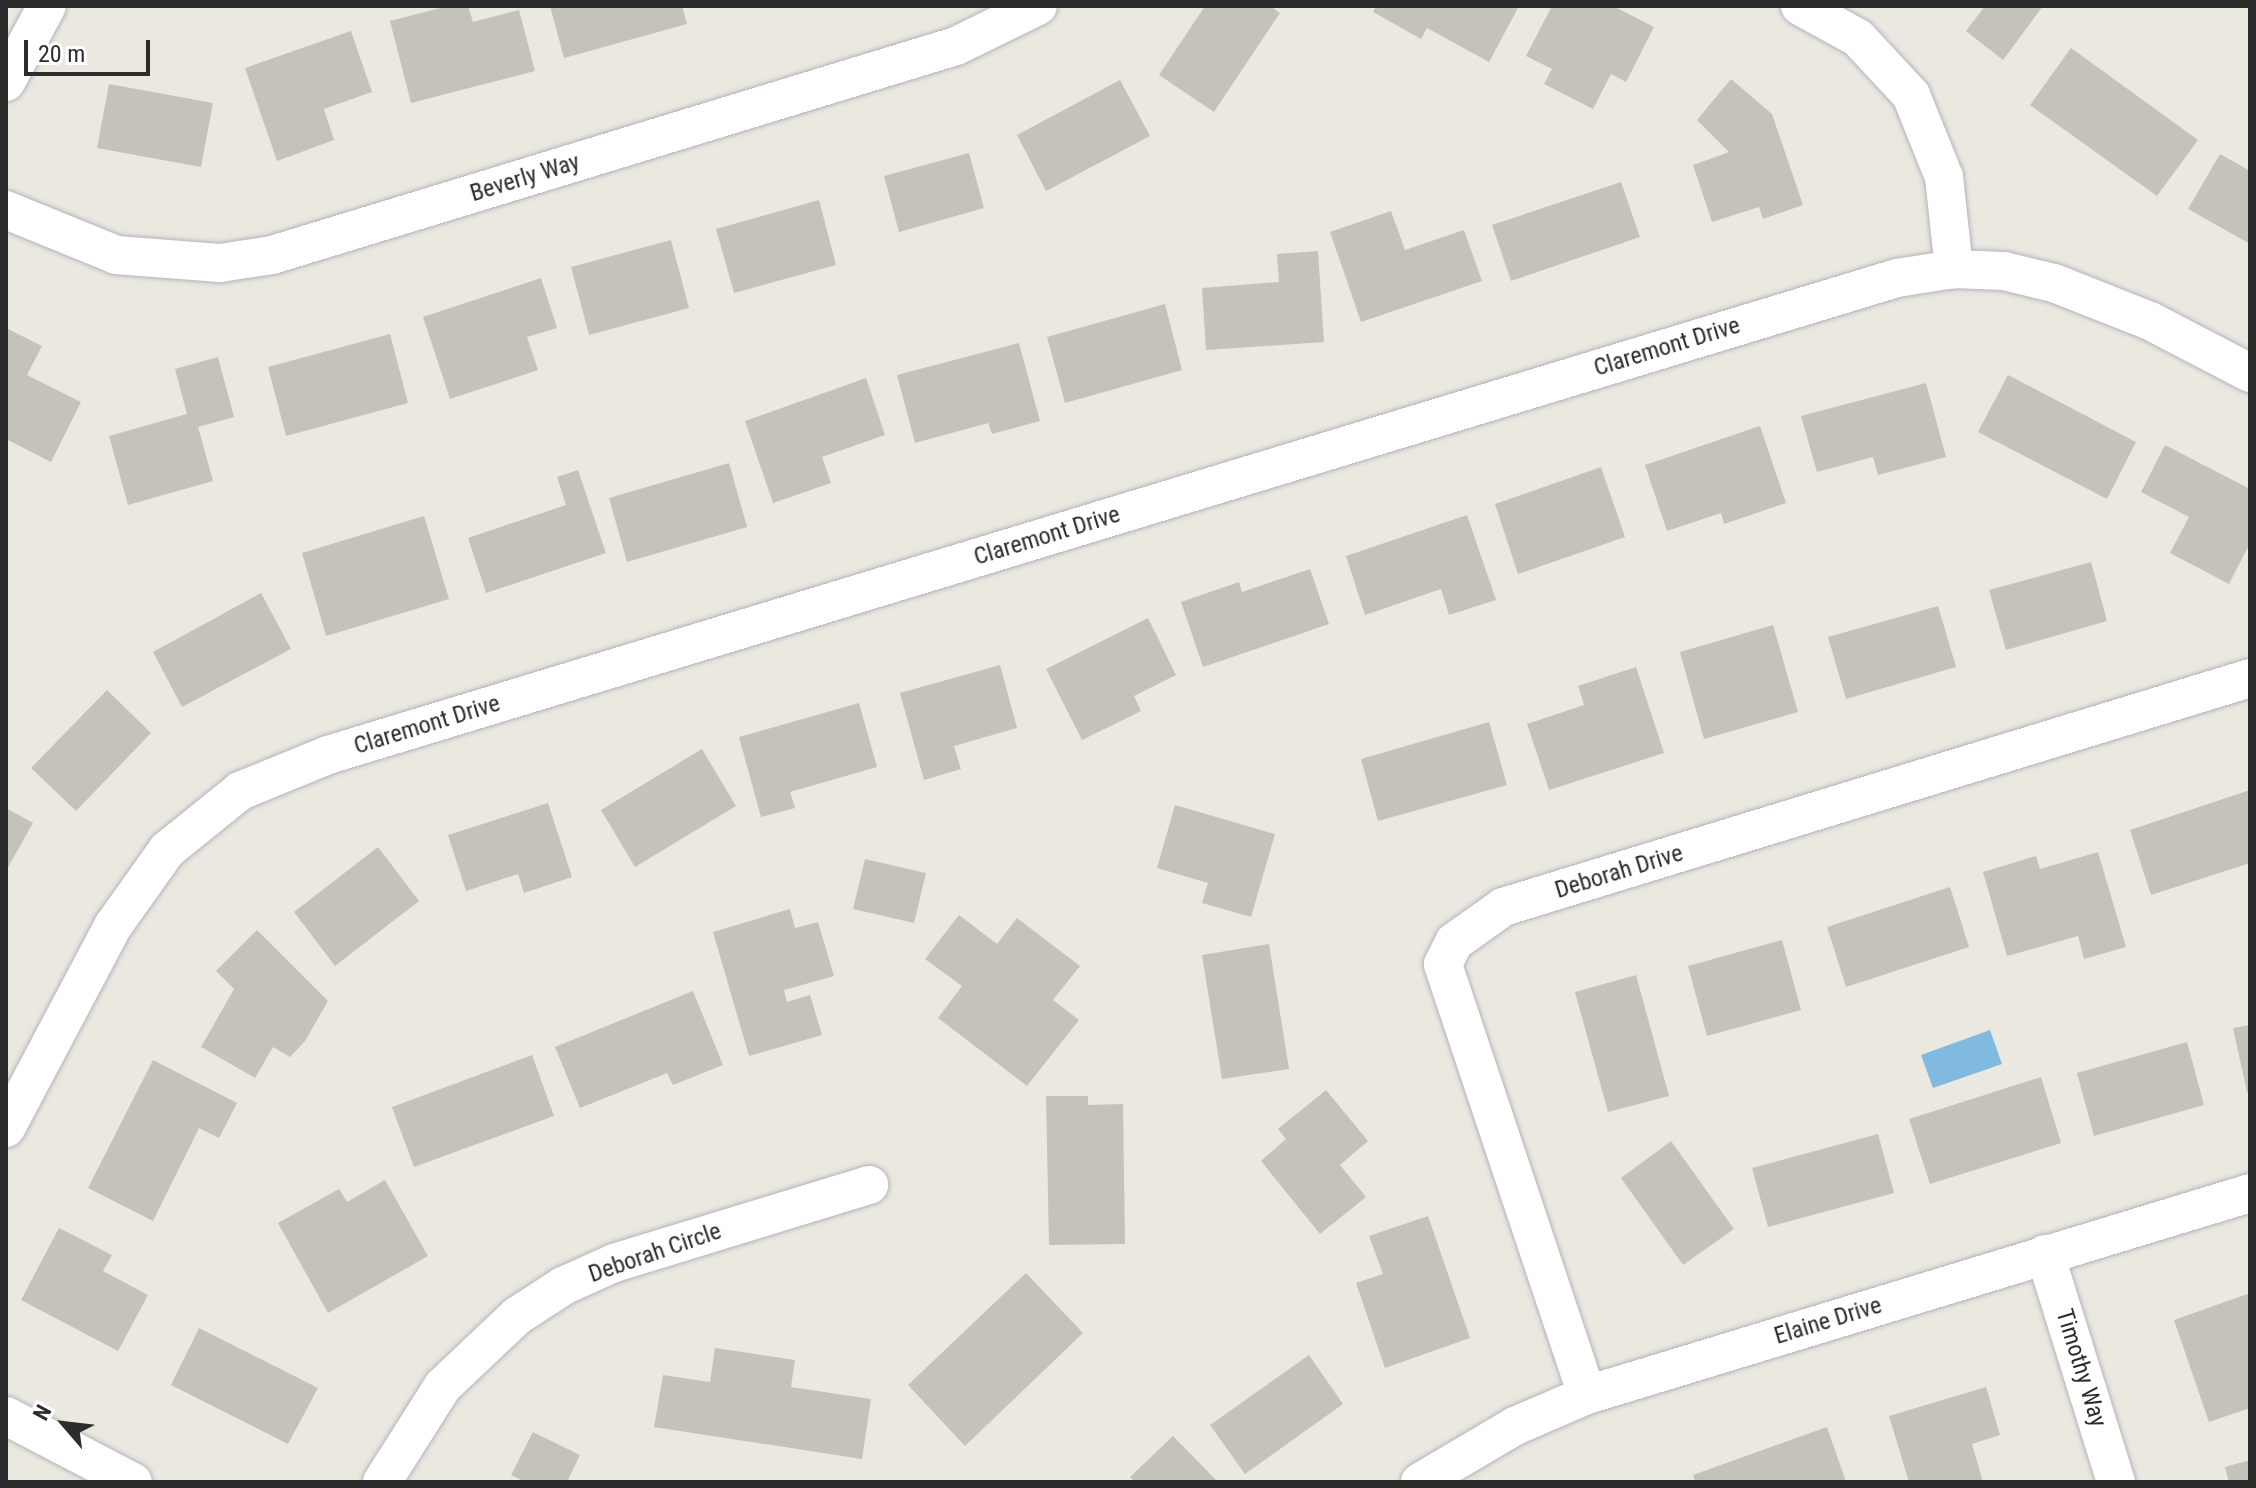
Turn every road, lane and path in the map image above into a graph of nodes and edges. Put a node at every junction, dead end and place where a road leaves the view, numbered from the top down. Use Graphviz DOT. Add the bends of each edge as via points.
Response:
graph roads {
  1 [pos="47,6"];
  2 [pos="1038,6"];
  3 [pos="1800,6"];
  4 [pos="6,82"];
  5 [pos="6,210"];
  6 [pos="1954,269"];
  7 [pos="2250,373"];
  8 [pos="2250,678"];
  9 [pos="6,1128"];
  10 [pos="869,1185"];
  11 [pos="2250,1193"];
  12 [pos="2045,1254"];
  13 [pos="1587,1395"];
  14 [pos="6,1416"];
  15 [pos="133,1482"];
  16 [pos="382,1482"];
  17 [pos="1420,1482"];
  18 [pos="2116,1482"];
  1 -- 4 [label="street"];
  2 -- 5 [label="street, Beverly Way" via="956,46 272,255 220,263 116,255"];
  3 -- 6 [label="street" via="1858,38 1911,95 1944,177"];
  6 -- 7 [label="street, Claremont Drive" via="2004,271 2103,300"];
  6 -- 9 [label="street, Claremont Drive" via="1844,293 283,771 201,818 138,885"];
  8 -- 13 [label="street, Deborah Drive" via="2188,702 1503,907 1454,942 1443,964"];
  10 -- 16 [label="street, Deborah Circle" via="614,1263 563,1286 517,1316 443,1386"];
  11 -- 12 [label="street, Elaine Drive"];
  12 -- 13 [label="street, Elaine Drive"];
  12 -- 18 [label="street, Timothy Way"];
  13 -- 17 [label="street, Elaine Drive" via="1515,1426"];
  14 -- 15 [label="street"];
}
